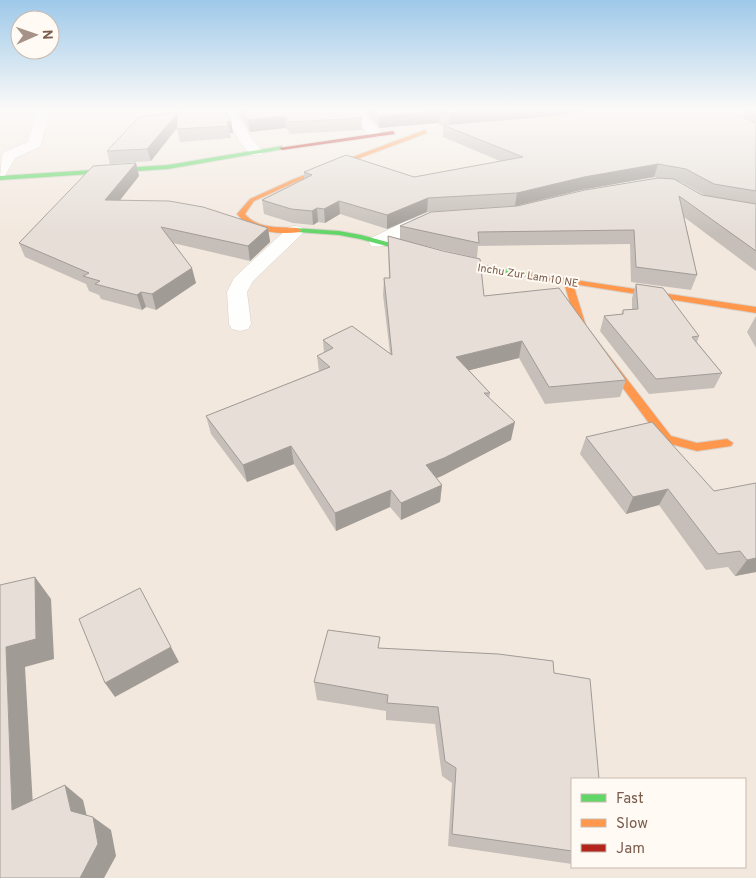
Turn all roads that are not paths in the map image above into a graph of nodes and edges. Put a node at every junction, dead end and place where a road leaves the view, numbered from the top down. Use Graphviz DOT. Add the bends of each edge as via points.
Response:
graph roads {
  1 [pos="18,151"];
  2 [pos="263,151"];
  3 [pos="376,151"];
  4 [pos="256,152"];
  5 [pos="0,173"];
  6 [pos="0,178"];
  7 [pos="453,217"];
  8 [pos="294,230"];
  9 [pos="378,242"];
  10 [pos="568,282"];
  11 [pos="756,310"];
  12 [pos="240,324"];
  13 [pos="727,443"];
  1 -- 5 [label="street" via="9,155"];
  2 -- 4 [label="street"];
  3 -- 8 [label="street, Inchu Zur Lam 10 NE" via="252,200 241,214 254,225"];
  4 -- 6 [label="street" via="168,167"];
  7 -- 9 [label="street" via="428,219"];
  8 -- 9 [label="street, Inchu Zur Lam 10 NE" via="339,233"];
  8 -- 12 [label="street" via="244,278 237,292"];
  9 -- 10 [label="street, Inchu Zur Lam 10 NE" via="458,263"];
  10 -- 11 [label="street, Inchu Zur Lam 10 NE"];
  10 -- 13 [label="street" via="582,326 667,439 697,447"];
}
